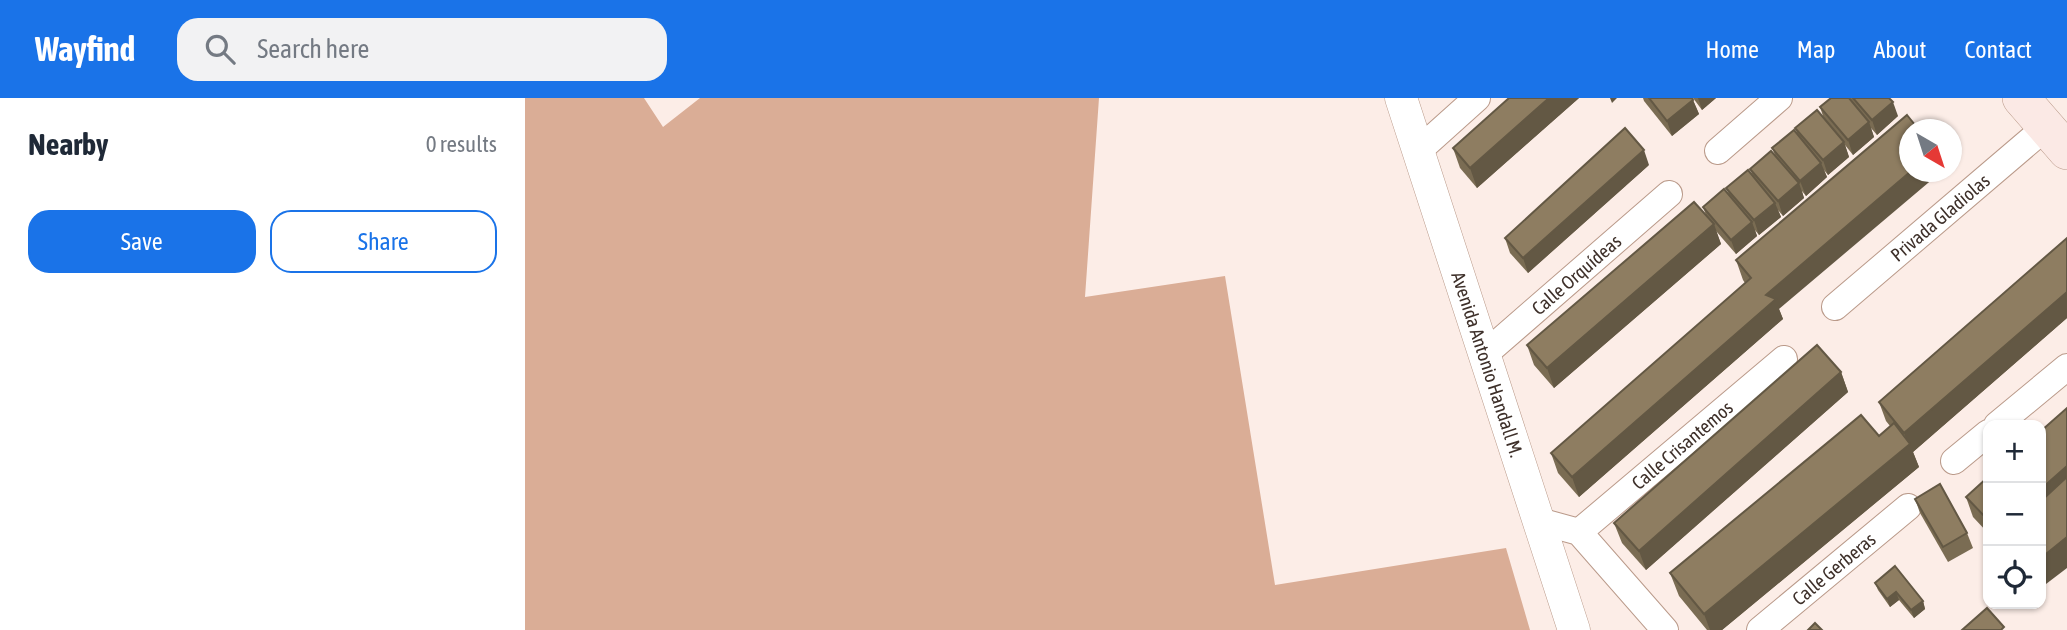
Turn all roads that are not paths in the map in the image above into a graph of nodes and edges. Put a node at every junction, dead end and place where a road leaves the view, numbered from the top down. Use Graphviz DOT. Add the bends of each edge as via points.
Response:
graph roads {
  1 [pos="1401,98"];
  2 [pos="1477,98"];
  3 [pos="1779,98"];
  4 [pos="2021,98"];
  5 [pos="2056,139"];
  6 [pos="1418,151"];
  7 [pos="1718,151"];
  8 [pos="1669,194"];
  9 [pos="1835,307"];
  10 [pos="1485,354"];
  11 [pos="1784,359"];
  12 [pos="2067,366"];
  13 [pos="2003,420"];
  14 [pos="1983,437"];
  15 [pos="1954,461"];
  16 [pos="1908,507"];
  17 [pos="1539,521"];
  18 [pos="1579,532"];
  19 [pos="1574,630"];
  20 [pos="1665,630"];
  21 [pos="1760,630"];
  1 -- 6 [label="street, Avenida Antonio Handall M."];
  2 -- 6 [label="street"];
  3 -- 7 [label="street"];
  4 -- 5 [label="main road"];
  5 -- 9 [label="street, Privada Gladiolas"];
  6 -- 10 [label="street, Avenida Antonio Handall M."];
  8 -- 10 [label="street, Calle Orquídeas"];
  10 -- 17 [label="street, Avenida Antonio Handall M."];
  11 -- 18 [label="street, Calle Crisantemos"];
  12 -- 13 [label="street"];
  14 -- 15 [label="street"];
  16 -- 21 [label="street, Calle Gerberas"];
  17 -- 18 [label="street"];
  17 -- 19 [label="street, Avenida Antonio Handall M."];
  18 -- 20 [label="street"];
}
